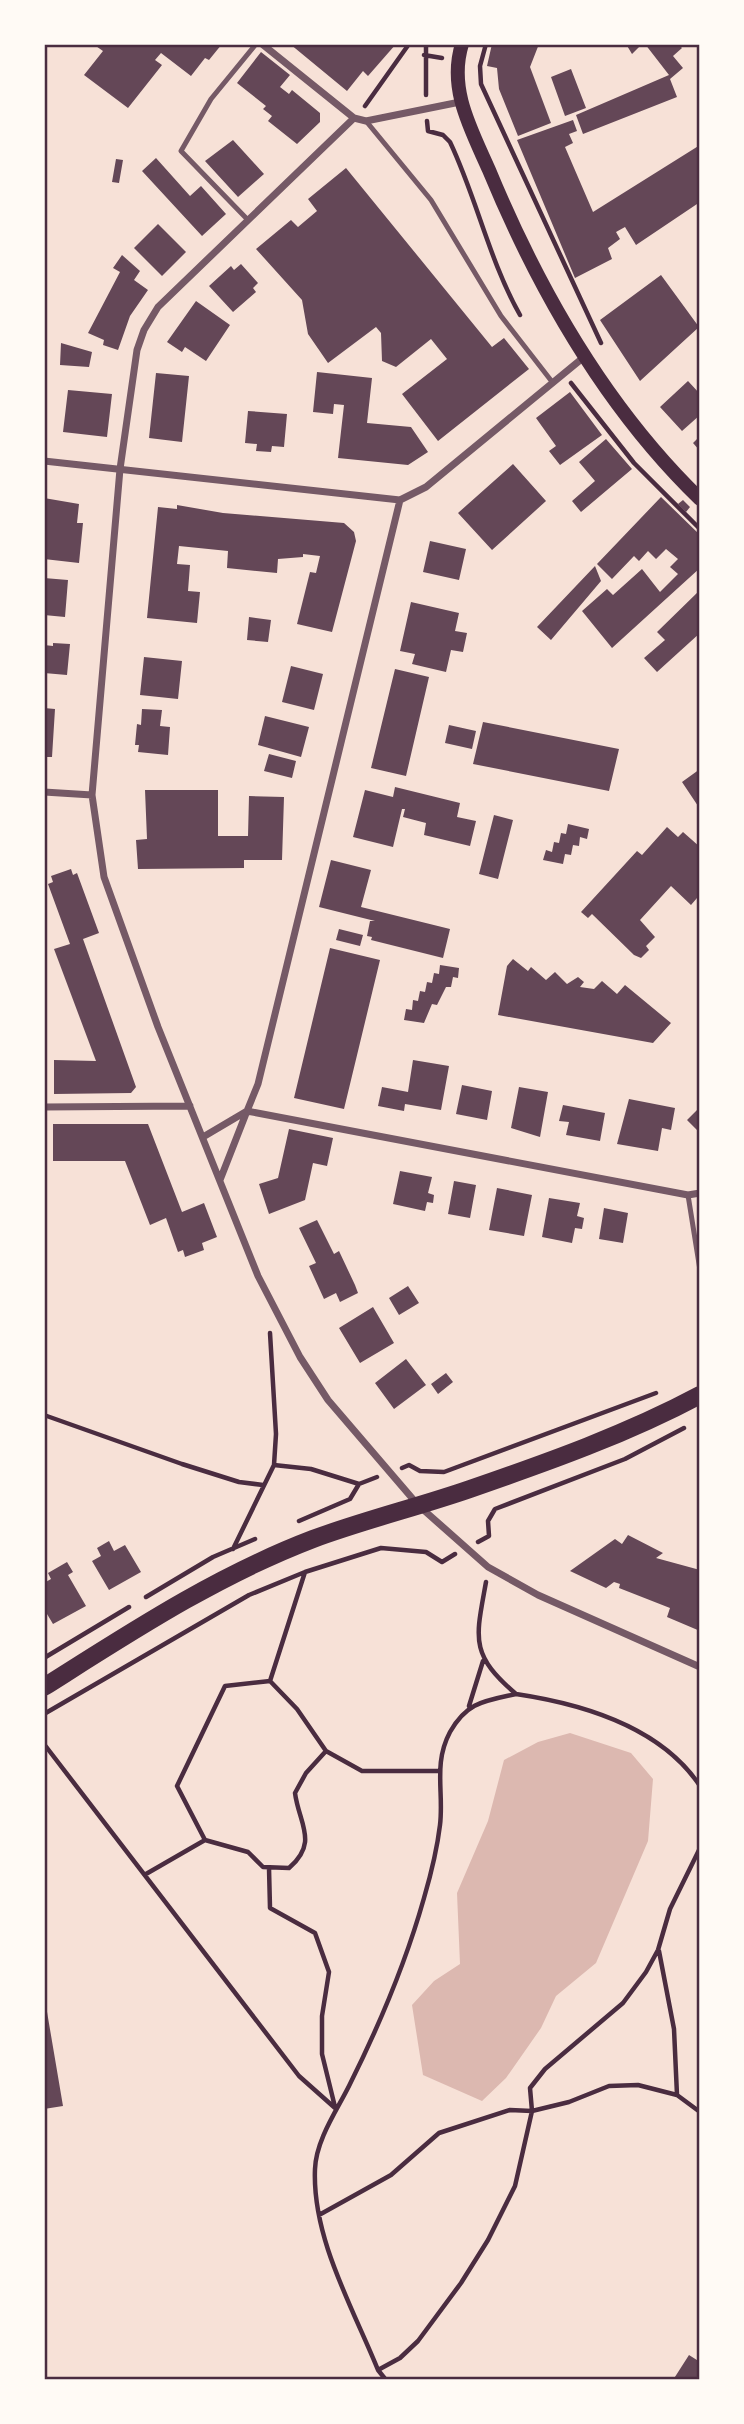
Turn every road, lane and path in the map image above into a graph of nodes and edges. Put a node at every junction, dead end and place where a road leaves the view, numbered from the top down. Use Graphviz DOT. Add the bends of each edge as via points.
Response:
graph roads {
  1 [pos="256,44"];
  2 [pos="262,44"];
  3 [pos="408,44"];
  4 [pos="462,44"];
  5 [pos="485,44"];
  6 [pos="460,102"];
  7 [pos="354,118"];
  8 [pos="366,121"];
  9 [pos="247,219"];
  10 [pos="606,352"];
  11 [pos="584,357"];
  12 [pos="553,383"];
  13 [pos="44,461"];
  14 [pos="120,470"];
  15 [pos="700,499"];
  16 [pos="400,500"];
  17 [pos="44,792"];
  18 [pos="92,795"];
  19 [pos="190,1106"];
  20 [pos="44,1107"];
  21 [pos="247,1111"];
  22 [pos="203,1137"];
  23 [pos="220,1180"];
  24 [pos="700,1193"];
  25 [pos="688,1195"];
  26 [pos="700,1270"];
  27 [pos="268,1298"];
  28 [pos="659,1392"];
  29 [pos="700,1395"];
  30 [pos="44,1415"];
  31 [pos="690,1425"];
  32 [pos="274,1465"];
  33 [pos="390,1473"];
  34 [pos="263,1485"];
  35 [pos="350,1499"];
  36 [pos="418,1505"];
  37 [pos="466,1548"];
  38 [pos="233,1549"];
  39 [pos="488,1567"];
  40 [pos="305,1572"];
  41 [pos="484,1660"];
  42 [pos="700,1667"];
  43 [pos="270,1681"];
  44 [pos="44,1687"];
  45 [pos="516,1694"];
  46 [pos="468,1707"];
  47 [pos="44,1714"];
  48 [pos="44,1744"];
  49 [pos="326,1751"];
  50 [pos="438,1771"];
  51 [pos="700,1786"];
  52 [pos="205,1840"];
  53 [pos="700,1848"];
  54 [pos="268,1868"];
  55 [pos="146,1874"];
  56 [pos="658,1950"];
  57 [pos="677,2095"];
  58 [pos="335,2108"];
  59 [pos="533,2111"];
  60 [pos="700,2112"];
  61 [pos="319,2215"];
  62 [pos="378,2370"];
  63 [pos="386,2380"];
  1 -- 9 [label="lane" via="211,99 181,151"];
  2 -- 7 [label="street"];
  3 -- 7 [label="path"];
  4 -- 6 [label="main road" via="457,61"];
  5 -- 10 [label="path" via="481,84 584,314"];
  6 -- 8 [label="street"];
  6 -- 11 [label="main road" via="533,270"];
  7 -- 8 [label="street"];
  7 -- 9 [label="street"];
  8 -- 12 [label="lane" via="431,200 501,316"];
  9 -- 14 [label="street" via="148,320 137,350"];
  11 -- 12 [label="street"];
  11 -- 15 [label="main road" via="642,437"];
  12 -- 16 [label="street" via="426,486"];
  13 -- 14 [label="street"];
  14 -- 16 [label="street"];
  14 -- 18 [label="street"];
  16 -- 21 [label="street" via="258,1084"];
  17 -- 18 [label="street"];
  18 -- 19 [label="street" via="100,859 120,923"];
  19 -- 20 [label="street"];
  19 -- 22 [label="street"];
  21 -- 22 [label="street"];
  21 -- 23 [label="street"];
  21 -- 25 [label="street"];
  22 -- 23 [label="street"];
  23 -- 27 [label="street"];
  24 -- 25 [label="street"];
  25 -- 26 [label="lane"];
  27 -- 32 [label="path"];
  27 -- 33 [label="street" via="328,1400"];
  28 -- 33 [label="path" via="444,1472 409,1465"];
  29 -- 36 [label="main road" via="617,1435"];
  30 -- 34 [label="path" via="203,1471"];
  31 -- 37 [label="path" via="625,1459 495,1509 488,1521 489,1536"];
  32 -- 34 [label="path"];
  32 -- 35 [label="path" via="311,1469 359,1484"];
  33 -- 36 [label="street"];
  34 -- 38 [label="path"];
  36 -- 37 [label="street"];
  36 -- 44 [label="main road" via="313,1539 236,1572 187,1597"];
  37 -- 39 [label="street"];
  37 -- 40 [label="path" via="442,1562 426,1552 381,1548"];
  39 -- 41 [label="path" via="477,1638"];
  39 -- 42 [label="street" via="538,1595"];
  40 -- 43 [label="path"];
  40 -- 47 [label="path" via="249,1595"];
  41 -- 45 [label="path"];
  41 -- 46 [label="path"];
  43 -- 49 [label="path" via="297,1709"];
  43 -- 52 [label="path" via="225,1686 177,1786"];
  45 -- 46 [label="path"];
  45 -- 51 [label="path" via="581,1709 642,1733 682,1764"];
  46 -- 50 [label="path" via="440,1753"];
  48 -- 55 [label="path"];
  49 -- 50 [label="path" via="362,1771"];
  49 -- 54 [label="path" via="295,1793 308,1838 299,1859 289,1868"];
  50 -- 58 [label="path" via="440,1823 424,1898 387,1999"];
  52 -- 54 [label="path" via="248,1852"];
  52 -- 55 [label="path"];
  53 -- 56 [label="path" via="670,1909"];
  54 -- 58 [label="path" via="270,1908 315,1933 329,1972 322,2054"];
  55 -- 58 [label="path" via="299,2076"];
  56 -- 57 [label="path" via="674,2029"];
  56 -- 59 [label="path" via="623,2003 530,2088"];
  57 -- 59 [label="path" via="654,2087 609,2086"];
  57 -- 60 [label="path"];
  58 -- 61 [label="path" via="315,2166"];
  59 -- 61 [label="path" via="510,2110 439,2133 391,2175"];
  59 -- 62 [label="path" via="515,2186 488,2240 418,2342"];
  61 -- 62 [label="path"];
  62 -- 63 [label="path"];
}
